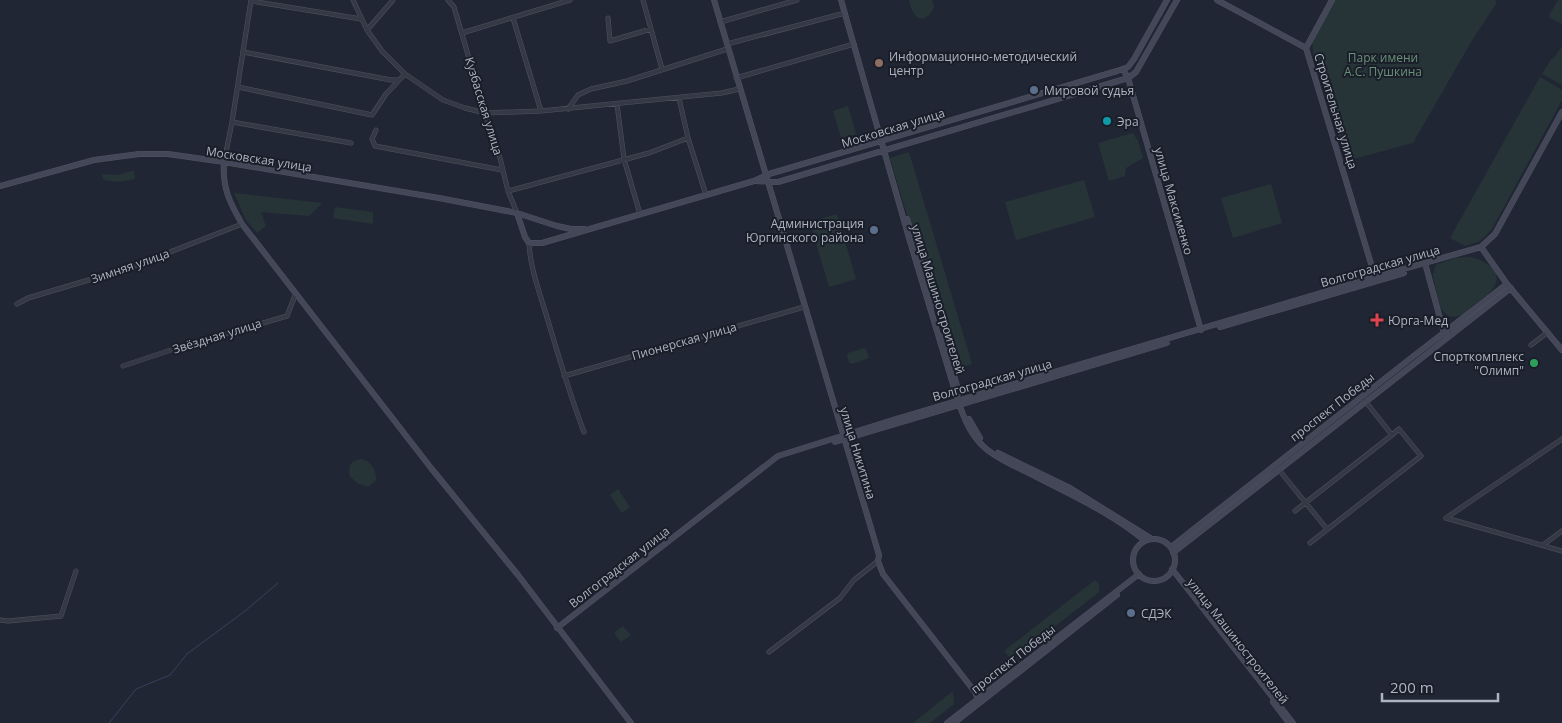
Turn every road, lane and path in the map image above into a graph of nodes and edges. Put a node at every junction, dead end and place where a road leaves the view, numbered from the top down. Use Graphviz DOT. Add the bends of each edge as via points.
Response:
graph roads {
  1 [pos="353,0"];
  2 [pos="393,0"];
  3 [pos="448,0"];
  4 [pos="570,0"];
  5 [pos="643,0"];
  6 [pos="714,0"];
  7 [pos="796,0"];
  8 [pos="841,0"];
  9 [pos="1166,0"];
  10 [pos="1177,0"];
  11 [pos="1217,0"];
  12 [pos="1332,0"];
  13 [pos="251,1"];
  14 [pos="556,2"];
  15 [pos="845,13"];
  16 [pos="513,18"];
  17 [pos="608,18"];
  18 [pos="360,19"];
  19 [pos="720,22"];
  20 [pos="651,29"];
  21 [pos="367,30"];
  22 [pos="462,33"];
  23 [pos="854,44"];
  24 [pos="727,46"];
  25 [pos="1306,48"];
  26 [pos="243,52"];
  27 [pos="1124,69"];
  28 [pos="662,70"];
  29 [pos="405,74"];
  30 [pos="736,78"];
  31 [pos="1128,78"];
  32 [pos="399,80"];
  33 [pos="238,87"];
  34 [pos="1066,87"];
  35 [pos="739,90"];
  36 [pos="1068,96"];
  37 [pos="678,98"];
  38 [pos="617,104"];
  39 [pos="568,109"];
  40 [pos="541,112"];
  41 [pos="1562,112"];
  42 [pos="484,113"];
  43 [pos="232,122"];
  44 [pos="376,130"];
  45 [pos="688,138"];
  46 [pos="883,141"];
  47 [pos="351,143"];
  48 [pos="885,151"];
  49 [pos="624,159"];
  50 [pos="224,162"];
  51 [pos="502,170"];
  52 [pos="766,175"];
  53 [pos="754,181"];
  54 [pos="768,185"];
  55 [pos="0,186"];
  56 [pos="508,191"];
  57 [pos="706,195"];
  58 [pos="517,214"];
  59 [pos="640,214"];
  60 [pos="529,217"];
  61 [pos="242,224"];
  62 [pos="520,226"];
  63 [pos="556,226"];
  64 [pos="589,230"];
  65 [pos="559,239"];
  66 [pos="529,243"];
  67 [pos="1482,247"];
  68 [pos="1425,265"];
  69 [pos="1375,277"];
  70 [pos="1509,286"];
  71 [pos="296,293"];
  72 [pos="17,304"];
  73 [pos="804,307"];
  74 [pos="1199,330"];
  75 [pos="1548,332"];
  76 [pos="1446,335"];
  77 [pos="1531,345"];
  78 [pos="1562,350"];
  79 [pos="123,366"];
  80 [pos="564,376"];
  81 [pos="1363,400"];
  82 [pos="960,402"];
  83 [pos="584,432"];
  84 [pos="1392,435"];
  85 [pos="843,437"];
  86 [pos="1562,439"];
  87 [pos="1279,470"];
  88 [pos="1306,502"];
  89 [pos="1295,511"];
  90 [pos="1327,529"];
  91 [pos="1562,531"];
  92 [pos="1152,539"];
  93 [pos="1145,540"];
  94 [pos="1310,543"];
  95 [pos="1543,545"];
  96 [pos="1172,550"];
  97 [pos="1562,551"];
  98 [pos="878,561"];
  99 [pos="1171,571"];
  100 [pos="76,572"];
  101 [pos="1140,575"];
  102 [pos="0,620"];
  103 [pos="558,629"];
  104 [pos="769,652"];
  105 [pos="978,699"];
  106 [pos="627,723"];
  107 [pos="631,723"];
  108 [pos="947,723"];
  109 [pos="954,723"];
  110 [pos="1289,723"];
  111 [pos="1293,723"];
  1 -- 18 [label="street"];
  2 -- 21 [label="street"];
  3 -- 22 [label="street, Кузбасская улица" via="454,7"];
  4 -- 14 [label="street"];
  5 -- 20 [label="street"];
  6 -- 19 [label="main road"];
  7 -- 19 [label="street"];
  8 -- 15 [label="main road, улица Машиностроителей"];
  9 -- 27 [label="main road" via="1134,59"];
  10 -- 31 [label="main road" via="1136,72"];
  11 -- 25 [label="main road, Строительная улица"];
  12 -- 25 [label="main road"];
  13 -- 18 [label="street"];
  13 -- 26 [label="street"];
  14 -- 16 [label="street"];
  15 -- 23 [label="main road, улица Машиностроителей"];
  15 -- 24 [label="street"];
  16 -- 22 [label="street"];
  16 -- 40 [label="street"];
  17 -- 20 [label="street" via="610,41"];
  18 -- 21 [label="street"];
  19 -- 24 [label="main road"];
  20 -- 28 [label="street"];
  21 -- 29 [label="street"];
  22 -- 42 [label="street, Кузбасская улица"];
  23 -- 30 [label="street"];
  23 -- 46 [label="main road, улица Машиностроителей"];
  24 -- 28 [label="street"];
  24 -- 30 [label="main road"];
  25 -- 69 [label="main road, Строительная улица"];
  26 -- 32 [label="street"];
  26 -- 33 [label="street"];
  27 -- 31 [label="main road, улица Максименко"];
  27 -- 34 [label="main road, Московская улица"];
  28 -- 39 [label="street" via="591,89 578,95"];
  29 -- 32 [label="street"];
  29 -- 42 [label="street" via="443,100"];
  30 -- 35 [label="main road"];
  31 -- 36 [label="main road, Московская улица"];
  31 -- 74 [label="main road, улица Максименко"];
  32 -- 33 [label="street" via="372,115"];
  33 -- 43 [label="street"];
  34 -- 36 [label="main road"];
  34 -- 46 [label="main road, Московская улица"];
  35 -- 37 [label="street"];
  35 -- 52 [label="main road"];
  36 -- 48 [label="main road, Московская улица"];
  37 -- 38 [label="street"];
  37 -- 45 [label="street"];
  38 -- 39 [label="street"];
  38 -- 49 [label="street"];
  39 -- 40 [label="street"];
  40 -- 42 [label="street"];
  41 -- 67 [label="main road" via="1495,234"];
  42 -- 51 [label="street, Кузбасская улица"];
  43 -- 47 [label="street"];
  43 -- 50 [label="street"];
  44 -- 51 [label="street" via="372,139 375,146"];
  45 -- 49 [label="street"];
  45 -- 57 [label="street"];
  46 -- 48 [label="main road, улица Машиностроителей"];
  46 -- 52 [label="main road, Московская улица"];
  48 -- 54 [label="main road, Московская улица"];
  48 -- 82 [label="main road, улица Машиностроителей"];
  49 -- 56 [label="street"];
  49 -- 59 [label="street"];
  50 -- 55 [label="main road, Московская улица" via="168,154 117,156"];
  50 -- 58 [label="main road, Московская улица"];
  50 -- 61 [label="main road" via="227,194"];
  51 -- 56 [label="street, Кузбасская улица"];
  52 -- 53 [label="main road, Московская улица"];
  52 -- 54 [label="main road, улица Никитина"];
  53 -- 54 [label="main road, Московская улица"];
  53 -- 57 [label="main road, Московская улица"];
  54 -- 73 [label="main road, улица Никитина"];
  56 -- 58 [label="street, Кузбасская улица"];
  57 -- 59 [label="main road, Московская улица"];
  58 -- 60 [label="main road, Московская улица"];
  58 -- 62 [label="main road"];
  59 -- 64 [label="main road, Московская улица"];
  60 -- 62 [label="main road" via="523,219"];
  60 -- 63 [label="main road, Московская улица"];
  61 -- 71 [label="main road"];
  61 -- 72 [label="street, Зимняя улица" via="129,268"];
  62 -- 66 [label="main road"];
  63 -- 64 [label="main road, Московская улица"];
  63 -- 65 [label="main road" via="561,231"];
  64 -- 65 [label="main road, Московская улица"];
  65 -- 66 [label="main road, Московская улица"];
  66 -- 80 [label="street" via="536,281"];
  67 -- 68 [label="main road, Волгоградская улица"];
  67 -- 70 [label="main road"];
  68 -- 69 [label="main road, Волгоградская улица"];
  68 -- 76 [label="main road"];
  68 -- 82 [label="main road"];
  69 -- 74 [label="main road, Волгоградская улица"];
  70 -- 75 [label="main road"];
  70 -- 76 [label="main road, проспект Победы"];
  71 -- 79 [label="street, Звёздная улица" via="287,316"];
  71 -- 103 [label="main road"];
  73 -- 80 [label="street, Пионерская улица"];
  73 -- 85 [label="main road, улица Никитина"];
  74 -- 82 [label="main road, Волгоградская улица"];
  75 -- 77 [label="street"];
  75 -- 78 [label="main road"];
  76 -- 81 [label="main road, проспект Победы"];
  80 -- 83 [label="street"];
  81 -- 84 [label="street"];
  81 -- 87 [label="main road"];
  81 -- 96 [label="main road, проспект Победы"];
  82 -- 85 [label="main road, Волгоградская улица"];
  82 -- 92 [label="main road" via="977,434 993,450 1070,488"];
  82 -- 93 [label="main road, улица Машиностроителей" via="972,434 991,453 1130,528"];
  84 -- 88 [label="street"];
  84 -- 90 [label="street" via="1399,429 1421,456"];
  85 -- 98 [label="main road, улица Никитина" via="879,555"];
  85 -- 103 [label="main road, Волгоградская улица" via="770,461"];
  86 -- 95 [label="street" via="1446,518"];
  87 -- 88 [label="street"];
  87 -- 96 [label="main road"];
  88 -- 89 [label="street"];
  88 -- 90 [label="street"];
  90 -- 94 [label="street"];
  91 -- 95 [label="street"];
  92 -- 93 [label="main road"];
  92 -- 96 [label="main road" via="1166,542"];
  93 -- 101 [label="main road" via="1135,549 1133,556 1135,569"];
  95 -- 97 [label="street"];
  96 -- 99 [label="main road" via="1175,559"];
  98 -- 104 [label="street" via="854,580 840,598"];
  98 -- 105 [label="main road, улица Никитина" via="883,574"];
  99 -- 101 [label="main road" via="1155,580"];
  99 -- 110 [label="main road, улица Машиностроителей"];
  99 -- 111 [label="main road"];
  100 -- 102 [label="street" via="61,616"];
  101 -- 105 [label="main road, проспект Победы"];
  101 -- 109 [label="main road"];
  103 -- 106 [label="main road"];
  103 -- 107 [label="main road"];
  105 -- 108 [label="main road, проспект Победы"];
}
